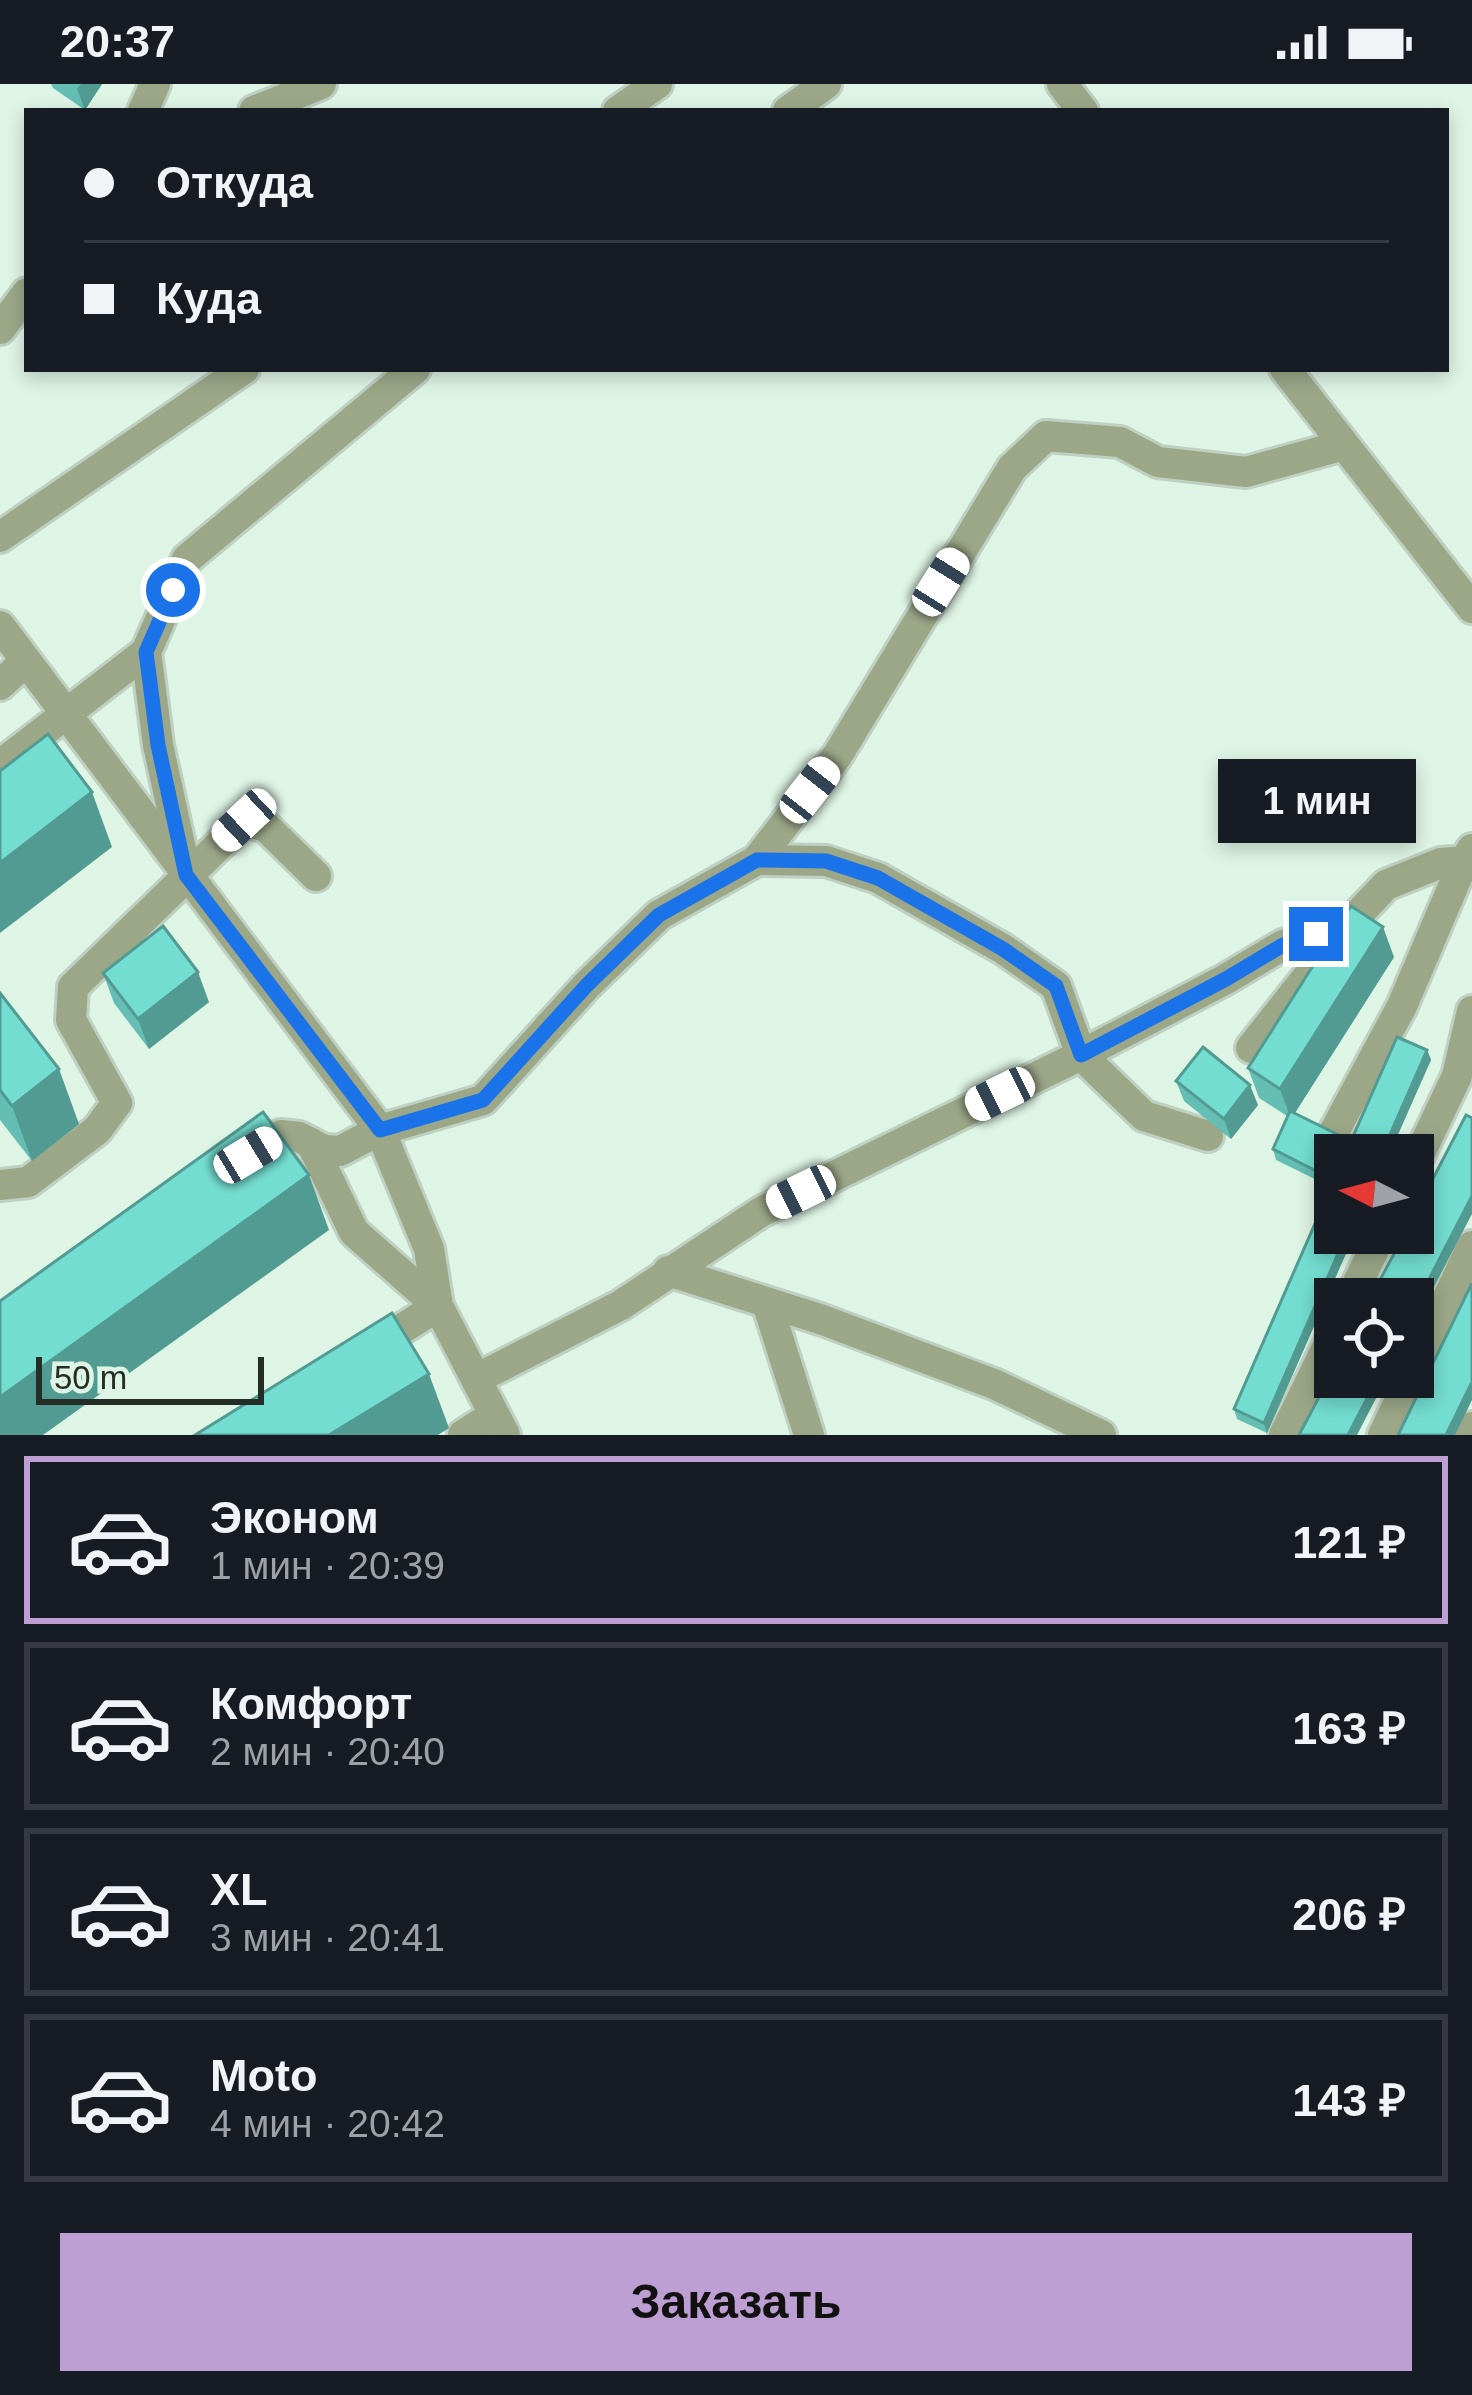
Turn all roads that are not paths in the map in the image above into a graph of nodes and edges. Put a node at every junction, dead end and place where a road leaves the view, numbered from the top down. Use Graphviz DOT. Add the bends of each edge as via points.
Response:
graph roads {
  1 [pos="321,84"];
  2 [pos="657,84"];
  3 [pos="826,84"];
  4 [pos="1062,84"];
  5 [pos="261,108"];
  6 [pos="622,108"];
  7 [pos="792,108"];
  8 [pos="1081,108"];
  9 [pos="24,297"];
  10 [pos="0,329"];
  11 [pos="240,372"];
  12 [pos="411,372"];
  13 [pos="1287,372"];
  14 [pos="1344,445"];
  15 [pos="0,538"];
  16 [pos="1472,608"];
  17 [pos="0,626"];
  18 [pos="146,652"];
  19 [pos="26,661"];
  20 [pos="0,685"];
  21 [pos="67,716"];
  22 [pos="0,765"];
  23 [pos="757,860"];
  24 [pos="1469,866"];
  25 [pos="186,875"];
  26 [pos="316,876"];
  27 [pos="1349,924"];
  28 [pos="1472,1011"];
  29 [pos="1251,1048"];
  30 [pos="1081,1055"];
  31 [pos="380,1130"];
  32 [pos="1334,1132"];
  33 [pos="1429,1134"];
  34 [pos="1208,1136"];
  35 [pos="311,1143"];
  36 [pos="229,1169"];
  37 [pos="0,1185"];
  38 [pos="1472,1246"];
  39 [pos="668,1271"];
  40 [pos="767,1303"];
  41 [pos="438,1306"];
  42 [pos="1434,1327"];
  43 [pos="344,1365"];
  44 [pos="1314,1374"];
  45 [pos="476,1379"];
  46 [pos="1401,1398"];
  47 [pos="500,1425"];
  48 [pos="463,1435"];
  49 [pos="809,1435"];
  50 [pos="1101,1435"];
  51 [pos="1284,1435"];
  52 [pos="1383,1435"];
  1 -- 5 [label="street"];
  2 -- 6 [label="street"];
  3 -- 7 [label="street"];
  4 -- 8 [label="street"];
  9 -- 10 [label="street"];
  11 -- 15 [label="street"];
  12 -- 18 [label="street" via="187,560"];
  13 -- 14 [label="street"];
  14 -- 16 [label="street"];
  14 -- 23 [label="street" via="1246,472 1157,462 1120,442 1046,436 1012,468 837,756"];
  17 -- 19 [label="street"];
  18 -- 21 [label="street"];
  18 -- 25 [label="street"];
  19 -- 20 [label="street"];
  19 -- 21 [label="street"];
  21 -- 22 [label="street"];
  21 -- 25 [label="street"];
  23 -- 30 [label="street" via="826,861 878,878 1003,949 1056,986"];
  23 -- 31 [label="street" via="659,915 483,1100"];
  24 -- 27 [label="street" via="1442,863 1386,884"];
  24 -- 32 [label="street"];
  25 -- 26 [label="street" via="244,820 266,827"];
  25 -- 31 [label="street"];
  25 -- 37 [label="street" via="73,988 71,1020 117,1103 97,1130 28,1182"];
  27 -- 29 [label="street"];
  27 -- 30 [label="street" via="1283,945"];
  28 -- 33 [label="street" via="1457,1076"];
  30 -- 34 [label="street" via="1144,1116"];
  30 -- 39 [label="street" via="761,1212"];
  31 -- 35 [label="street" via="340,1151"];
  31 -- 41 [label="street" via="429,1249"];
  35 -- 36 [label="street" via="281,1135"];
  35 -- 41 [label="street" via="354,1232"];
  38 -- 42 [label="street"];
  39 -- 40 [label="street"];
  39 -- 45 [label="street" via="621,1305"];
  40 -- 49 [label="street"];
  40 -- 50 [label="street" via="994,1384"];
  41 -- 43 [label="street"];
  41 -- 45 [label="street"];
  44 -- 51 [label="street"];
  45 -- 47 [label="street"];
  46 -- 52 [label="street"];
  47 -- 48 [label="street"];
}
